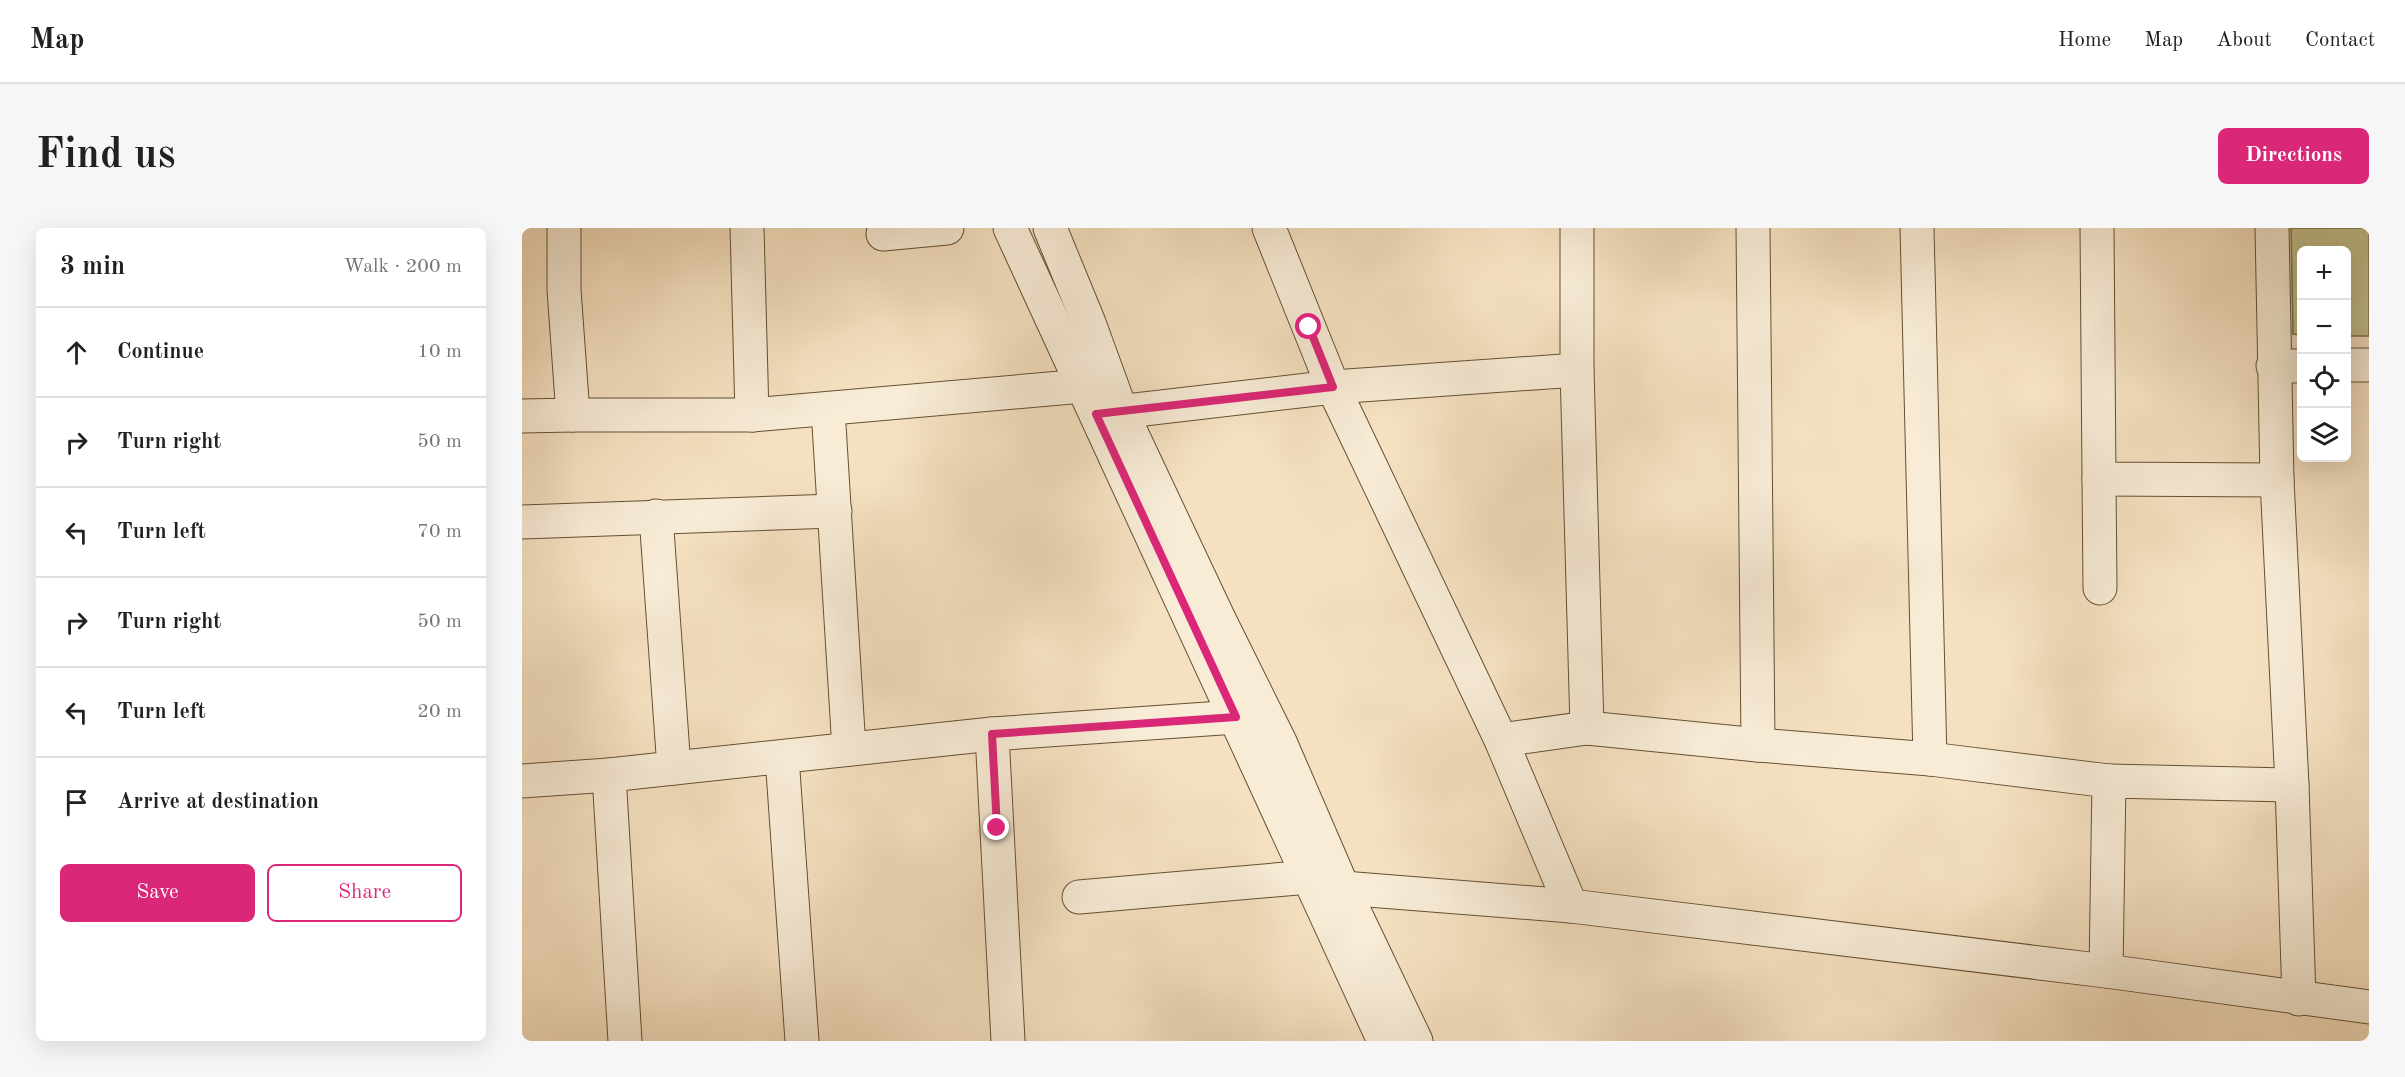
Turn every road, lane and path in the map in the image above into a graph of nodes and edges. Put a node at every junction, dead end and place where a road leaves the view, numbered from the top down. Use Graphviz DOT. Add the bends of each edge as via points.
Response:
graph roads {
  1 [pos="564,228"];
  2 [pos="747,228"];
  3 [pos="947,228"];
  4 [pos="1010,228"];
  5 [pos="1050,228"];
  6 [pos="1269,228"];
  7 [pos="1577,228"];
  8 [pos="1753,228"];
  9 [pos="1917,228"];
  10 [pos="2097,228"];
  11 [pos="2272,228"];
  12 [pos="883,234"];
  13 [pos="2351,365"];
  14 [pos="2369,365"];
  15 [pos="2288,366"];
  16 [pos="1576,370"];
  17 [pos="1333,387"];
  18 [pos="1102,398"];
  19 [pos="828,409"];
  20 [pos="573,415"];
  21 [pos="752,415"];
  22 [pos="522,416"];
  23 [pos="2099,479"];
  24 [pos="2277,480"];
  25 [pos="835,511"];
  26 [pos="656,516"];
  27 [pos="522,522"];
  28 [pos="2100,588"];
  29 [pos="1236,717"];
  30 [pos="1587,728"];
  31 [pos="992,734"];
  32 [pos="1502,740"];
  33 [pos="1758,745"];
  34 [pos="849,749"];
  35 [pos="782,757"];
  36 [pos="1930,759"];
  37 [pos="674,768"];
  38 [pos="609,775"];
  39 [pos="522,781"];
  40 [pos="2109,781"];
  41 [pos="2292,785"];
  42 [pos="1294,811"];
  43 [pos="1309,877"];
  44 [pos="1342,888"];
  45 [pos="1079,897"];
  46 [pos="1571,906"];
  47 [pos="2106,971"];
  48 [pos="2298,999"];
  49 [pos="2369,1007"];
  50 [pos="626,1041"];
  51 [pos="802,1041"];
  52 [pos="1008,1041"];
  53 [pos="1384,1041"];
  54 [pos="1416,1041"];
  1 -- 20 [label="street"];
  2 -- 21 [label="street"];
  3 -- 12 [label="street"];
  4 -- 18 [label="street"];
  5 -- 18 [label="street" via="1089,323"];
  6 -- 17 [label="street"];
  7 -- 16 [label="street"];
  8 -- 33 [label="street"];
  9 -- 36 [label="street"];
  10 -- 23 [label="street"];
  11 -- 15 [label="street"];
  13 -- 14 [label="street"];
  15 -- 24 [label="street"];
  16 -- 17 [label="street"];
  16 -- 30 [label="street"];
  17 -- 18 [label="street"];
  17 -- 32 [label="street"];
  18 -- 19 [label="street"];
  18 -- 29 [label="street"];
  18 -- 42 [label="street" via="1280,742"];
  19 -- 21 [label="street"];
  19 -- 25 [label="street"];
  20 -- 21 [label="street"];
  20 -- 22 [label="street"];
  23 -- 24 [label="street"];
  23 -- 28 [label="street"];
  24 -- 41 [label="street"];
  25 -- 26 [label="street"];
  25 -- 34 [label="street"];
  26 -- 27 [label="street"];
  26 -- 37 [label="street"];
  29 -- 31 [label="street"];
  29 -- 42 [label="street"];
  30 -- 32 [label="street"];
  30 -- 33 [label="street"];
  31 -- 34 [label="street"];
  31 -- 52 [label="street"];
  32 -- 46 [label="street"];
  33 -- 36 [label="street"];
  34 -- 35 [label="street"];
  35 -- 37 [label="street"];
  35 -- 51 [label="street"];
  36 -- 40 [label="street"];
  37 -- 38 [label="street"];
  38 -- 39 [label="street"];
  38 -- 50 [label="street"];
  40 -- 41 [label="street"];
  40 -- 47 [label="street"];
  41 -- 48 [label="street"];
  42 -- 43 [label="street"];
  42 -- 44 [label="street"];
  43 -- 45 [label="street"];
  43 -- 53 [label="street"];
  44 -- 46 [label="street"];
  44 -- 54 [label="street"];
  46 -- 47 [label="street"];
  47 -- 48 [label="street"];
  48 -- 49 [label="street"];
}
